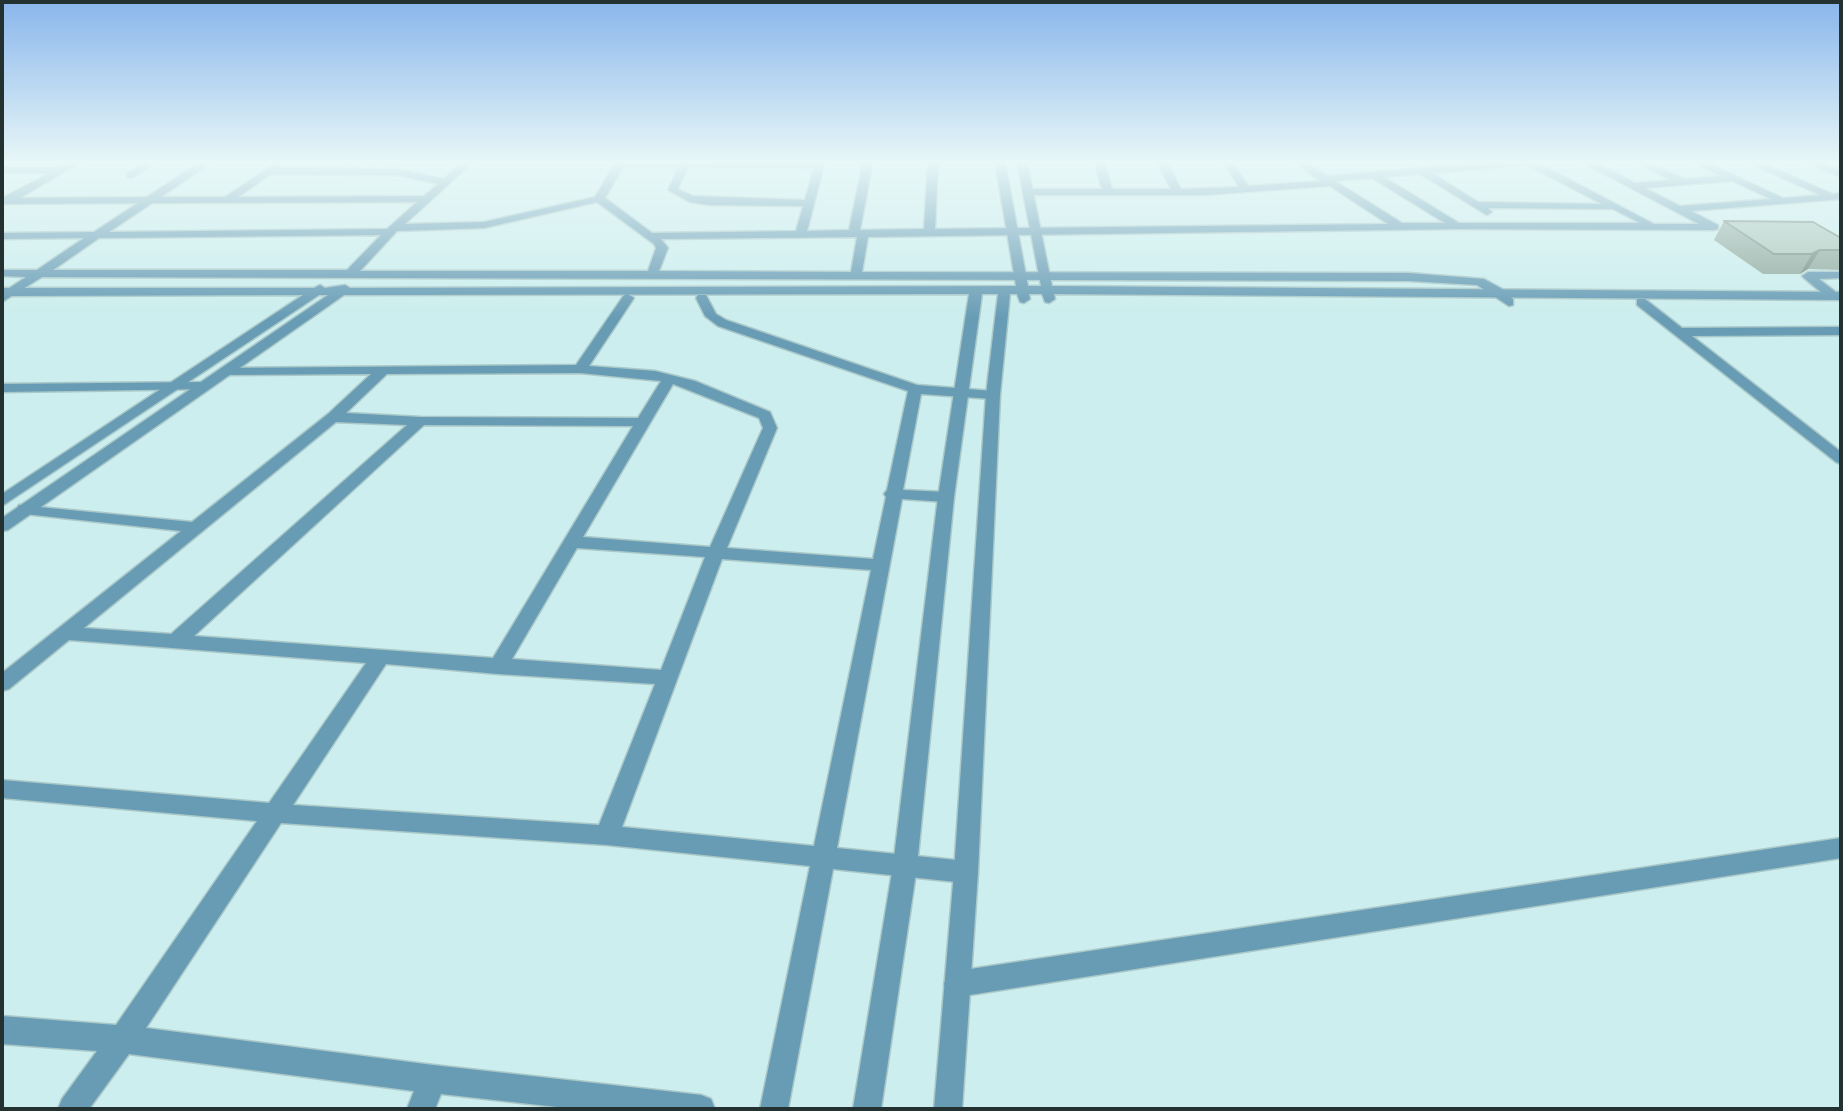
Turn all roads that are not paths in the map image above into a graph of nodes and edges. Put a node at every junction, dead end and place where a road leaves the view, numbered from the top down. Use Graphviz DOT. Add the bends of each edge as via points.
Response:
graph roads {
  1 [pos="128,214"];
  2 [pos="410,214"];
  3 [pos="543,214"];
  4 [pos="619,214"];
  5 [pos="806,214"];
  6 [pos="861,214"];
  7 [pos="930,214"];
  8 [pos="1008,214"];
  9 [pos="1031,214"];
  10 [pos="1378,214"];
  11 [pos="1437,214"];
  12 [pos="1490,214"];
  13 [pos="1628,214"];
  14 [pos="1690,214"];
  15 [pos="1457,226"];
  16 [pos="1509,226"];
  17 [pos="1399,227"];
  18 [pos="1654,227"];
  19 [pos="392,230"];
  20 [pos="1034,230"];
  21 [pos="1010,231"];
  22 [pos="859,233"];
  23 [pos="929,233"];
  24 [pos="800,234"];
  25 [pos="97,235"];
  26 [pos="2,236"];
  27 [pos="652,236"];
  28 [pos="41,272"];
  29 [pos="352,272"];
  30 [pos="600,272"];
  31 [pos="2,273"];
  32 [pos="653,273"];
  33 [pos="856,274"];
  34 [pos="1021,274"];
  35 [pos="1045,275"];
  36 [pos="1841,275"];
  37 [pos="630,293"];
  38 [pos="326,294"];
  39 [pos="976,294"];
  40 [pos="1014,294"];
  41 [pos="1049,294"];
  42 [pos="4,296"];
  43 [pos="307,298"];
  44 [pos="702,298"];
  45 [pos="1514,298"];
  46 [pos="1839,299"];
  47 [pos="1641,302"];
  48 [pos="1841,331"];
  49 [pos="1681,332"];
  50 [pos="580,369"];
  51 [pos="226,371"];
  52 [pos="382,372"];
  53 [pos="669,378"];
  54 [pos="174,385"];
  55 [pos="204,386"];
  56 [pos="2,388"];
  57 [pos="26,388"];
  58 [pos="915,389"];
  59 [pos="961,394"];
  60 [pos="993,395"];
  61 [pos="2,402"];
  62 [pos="333,417"];
  63 [pos="420,421"];
  64 [pos="640,422"];
  65 [pos="1841,459"];
  66 [pos="892,494"];
  67 [pos="946,497"];
  68 [pos="2,501"];
  69 [pos="25,509"];
  70 [pos="2,526"];
  71 [pos="194,527"];
  72 [pos="574,542"];
  73 [pos="715,555"];
  74 [pos="880,565"];
  75 [pos="63,634"];
  76 [pos="177,640"];
  77 [pos="379,659"];
  78 [pos="498,667"];
  79 [pos="667,678"];
  80 [pos="2,684"];
  81 [pos="2,789"];
  82 [pos="275,813"];
  83 [pos="607,835"];
  84 [pos="1841,848"];
  85 [pos="821,856"];
  86 [pos="905,866"];
  87 [pos="966,872"];
  88 [pos="957,984"];
  89 [pos="2,1030"];
  90 [pos="123,1039"];
  91 [pos="433,1079"];
  92 [pos="72,1109"];
  93 [pos="421,1109"];
  94 [pos="701,1109"];
  95 [pos="774,1109"];
  96 [pos="867,1109"];
  97 [pos="948,1109"];
  1 -- 25 [label="street"];
  2 -- 19 [label="street"];
  3 -- 19 [label="street" via="484,225"];
  4 -- 27 [label="street"];
  5 -- 24 [label="street"];
  6 -- 22 [label="street"];
  7 -- 23 [label="street"];
  8 -- 21 [label="street"];
  9 -- 20 [label="street"];
  10 -- 17 [label="street"];
  11 -- 15 [label="street"];
  12 -- 16 [label="street"];
  13 -- 18 [label="street"];
  14 -- 18 [label="street" via="1714,227"];
  15 -- 16 [label="street"];
  15 -- 17 [label="street"];
  16 -- 18 [label="street"];
  17 -- 20 [label="street"];
  19 -- 25 [label="street"];
  19 -- 29 [label="street"];
  20 -- 21 [label="street"];
  20 -- 35 [label="street"];
  21 -- 23 [label="street"];
  21 -- 34 [label="street"];
  22 -- 23 [label="street"];
  22 -- 24 [label="street"];
  22 -- 33 [label="street"];
  24 -- 27 [label="street"];
  25 -- 26 [label="street"];
  25 -- 28 [label="street"];
  27 -- 32 [label="street" via="662,248"];
  28 -- 29 [label="street"];
  28 -- 31 [label="street"];
  28 -- 42 [label="street"];
  29 -- 30 [label="street"];
  30 -- 32 [label="street"];
  30 -- 37 [label="street"];
  32 -- 33 [label="street"];
  33 -- 34 [label="street"];
  34 -- 35 [label="street"];
  34 -- 40 [label="street"];
  35 -- 41 [label="street"];
  35 -- 45 [label="street" via="1451,279 1480,282"];
  36 -- 46 [label="street" via="1808,276"];
  37 -- 38 [label="street"];
  37 -- 38 [label="street" via="345,289"];
  37 -- 39 [label="street"];
  37 -- 44 [label="street"];
  37 -- 50 [label="street"];
  38 -- 42 [label="street"];
  38 -- 43 [label="street"];
  38 -- 51 [label="street"];
  39 -- 40 [label="street"];
  39 -- 44 [label="street"];
  39 -- 59 [label="street"];
  40 -- 41 [label="street"];
  40 -- 60 [label="street"];
  41 -- 45 [label="street"];
  42 -- 43 [label="street"];
  43 -- 54 [label="street"];
  44 -- 58 [label="street" via="710,316 722,323"];
  45 -- 46 [label="street" via="1561,293"];
  45 -- 47 [label="street"];
  46 -- 47 [label="street"];
  47 -- 49 [label="street"];
  48 -- 49 [label="street"];
  49 -- 65 [label="street"];
  50 -- 52 [label="street"];
  50 -- 53 [label="street"];
  51 -- 52 [label="street"];
  51 -- 55 [label="street"];
  52 -- 62 [label="street"];
  53 -- 64 [label="street"];
  53 -- 73 [label="street" via="757,409 770,428"];
  54 -- 55 [label="street"];
  54 -- 57 [label="street"];
  54 -- 68 [label="street"];
  55 -- 69 [label="street"];
  56 -- 57 [label="street"];
  57 -- 61 [label="street"];
  58 -- 59 [label="street"];
  58 -- 66 [label="street"];
  59 -- 60 [label="street"];
  59 -- 67 [label="street"];
  60 -- 87 [label="street"];
  62 -- 63 [label="street"];
  62 -- 71 [label="street"];
  63 -- 64 [label="street"];
  63 -- 76 [label="street"];
  64 -- 72 [label="street"];
  66 -- 67 [label="street"];
  66 -- 74 [label="street"];
  67 -- 86 [label="street"];
  69 -- 70 [label="street"];
  69 -- 71 [label="street"];
  71 -- 75 [label="street"];
  72 -- 73 [label="street"];
  72 -- 78 [label="street"];
  73 -- 74 [label="street"];
  73 -- 79 [label="street"];
  74 -- 85 [label="street"];
  75 -- 76 [label="street"];
  75 -- 80 [label="street"];
  76 -- 77 [label="street"];
  77 -- 78 [label="street"];
  77 -- 82 [label="street"];
  78 -- 79 [label="street"];
  79 -- 83 [label="street"];
  81 -- 82 [label="street"];
  82 -- 83 [label="street"];
  82 -- 90 [label="street"];
  83 -- 85 [label="street"];
  84 -- 88 [label="street"];
  85 -- 86 [label="street"];
  85 -- 95 [label="street"];
  86 -- 87 [label="street"];
  86 -- 96 [label="street"];
  87 -- 88 [label="street"];
  88 -- 97 [label="street"];
  89 -- 90 [label="street"];
  90 -- 91 [label="street"];
  90 -- 92 [label="street"];
  91 -- 93 [label="street"];
  91 -- 94 [label="street"];
}
